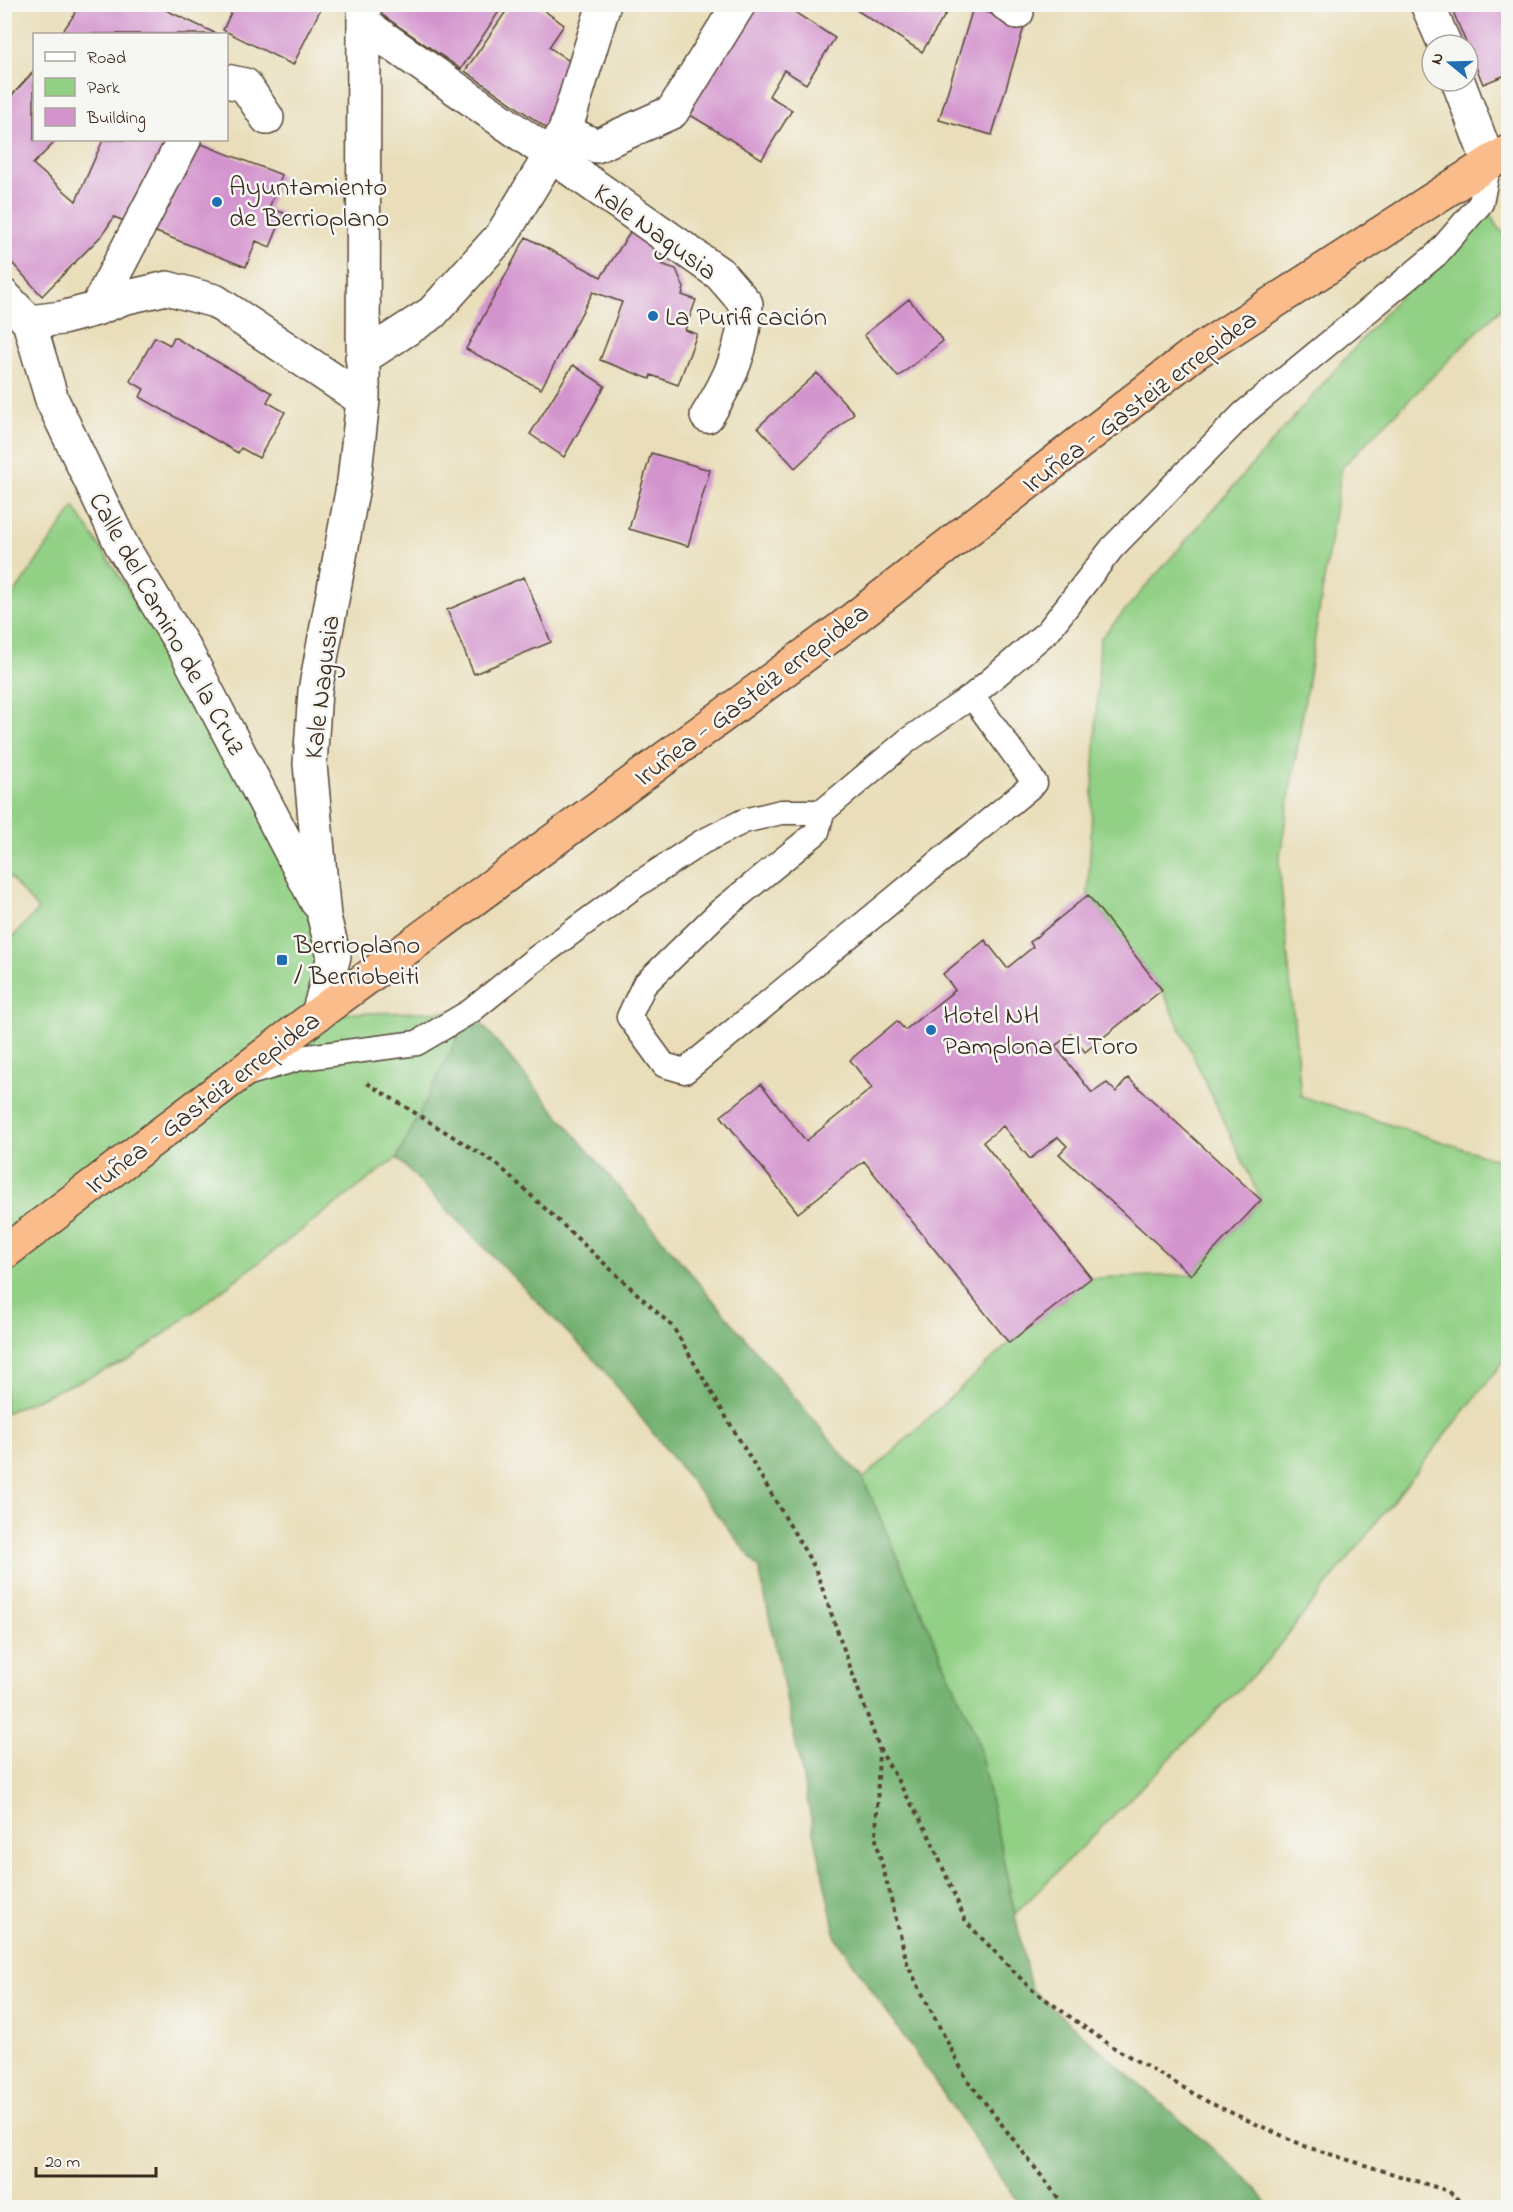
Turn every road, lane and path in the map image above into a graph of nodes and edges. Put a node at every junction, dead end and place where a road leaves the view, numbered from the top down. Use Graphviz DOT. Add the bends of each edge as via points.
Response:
graph roads {
  1 [pos="604,4"];
  2 [pos="739,4"];
  3 [pos="1427,4"];
  4 [pos="364,14"];
  5 [pos="1440,33"];
  6 [pos="228,81"];
  7 [pos="1464,93"];
  8 [pos="267,118"];
  9 [pos="183,141"];
  10 [pos="558,143"];
  11 [pos="1499,158"];
  12 [pos="4,296"];
  13 [pos="96,309"];
  14 [pos="28,322"];
  15 [pos="362,358"];
  16 [pos="363,400"];
  17 [pos="708,416"];
  18 [pos="972,696"];
  19 [pos="822,812"];
  20 [pos="324,917"];
  21 [pos="318,1014"];
  22 [pos="347,1054"];
  23 [pos="236,1077"];
  24 [pos="4,1253"];
  25 [pos="879,1748"];
  26 [pos="1066,2208"];
  27 [pos="1470,2208"];
  1 -- 10 [label="street"];
  2 -- 10 [label="street, Kale Nagusia" via="672,112 596,146"];
  3 -- 5 [label="street"];
  4 -- 10 [label="street, Kale Nagusia"];
  4 -- 15 [label="street, Kale Nagusia"];
  6 -- 8 [label="street" via="245,85"];
  7 -- 11 [label="street"];
  9 -- 13 [label="street"];
  10 -- 15 [label="street" via="502,235 432,313"];
  10 -- 17 [label="street, Kale Nagusia" via="720,274 746,304 745,329 728,382"];
  11 -- 18 [label="lane" via="1481,203 1437,254 1244,413 1112,548 1048,631"];
  11 -- 21 [label="highway, Iruñea - Gasteiz errepidea" via="1192,355 843,627"];
  12 -- 14 [label="street"];
  13 -- 14 [label="street"];
  13 -- 16 [label="street" via="167,288 215,301"];
  14 -- 20 [label="street, Calle del Camino de la Cruz" via="52,400 122,546 187,653"];
  15 -- 16 [label="street, Kale Nagusia"];
  16 -- 20 [label="street, Kale Nagusia" via="354,480 315,691 310,764"];
  18 -- 19 [label="lane" via="908,740"];
  18 -- 19 [label="lane" via="1035,783 685,1071 664,1065 629,1017 644,985 718,912 817,832"];
  19 -- 22 [label="lane" via="781,812 744,821 702,842 632,888 471,1011 417,1043"];
  20 -- 21 [label="street, Kale Nagusia" via="334,956"];
  21 -- 23 [label="highway, Iruñea - Gasteiz errepidea"];
  22 -- 23 [label="lane" via="300,1058"];
  22 -- 25 [label="path" via="368,1083 497,1164 673,1327 815,1568"];
  23 -- 24 [label="highway, Iruñea - Gasteiz errepidea"];
  25 -- 26 [label="path" via="876,1840 908,1966 966,2078"];
  25 -- 27 [label="path" via="928,1833 966,1922 1031,1989 1112,2046 1210,2103 1307,2147 1448,2191"];
}
